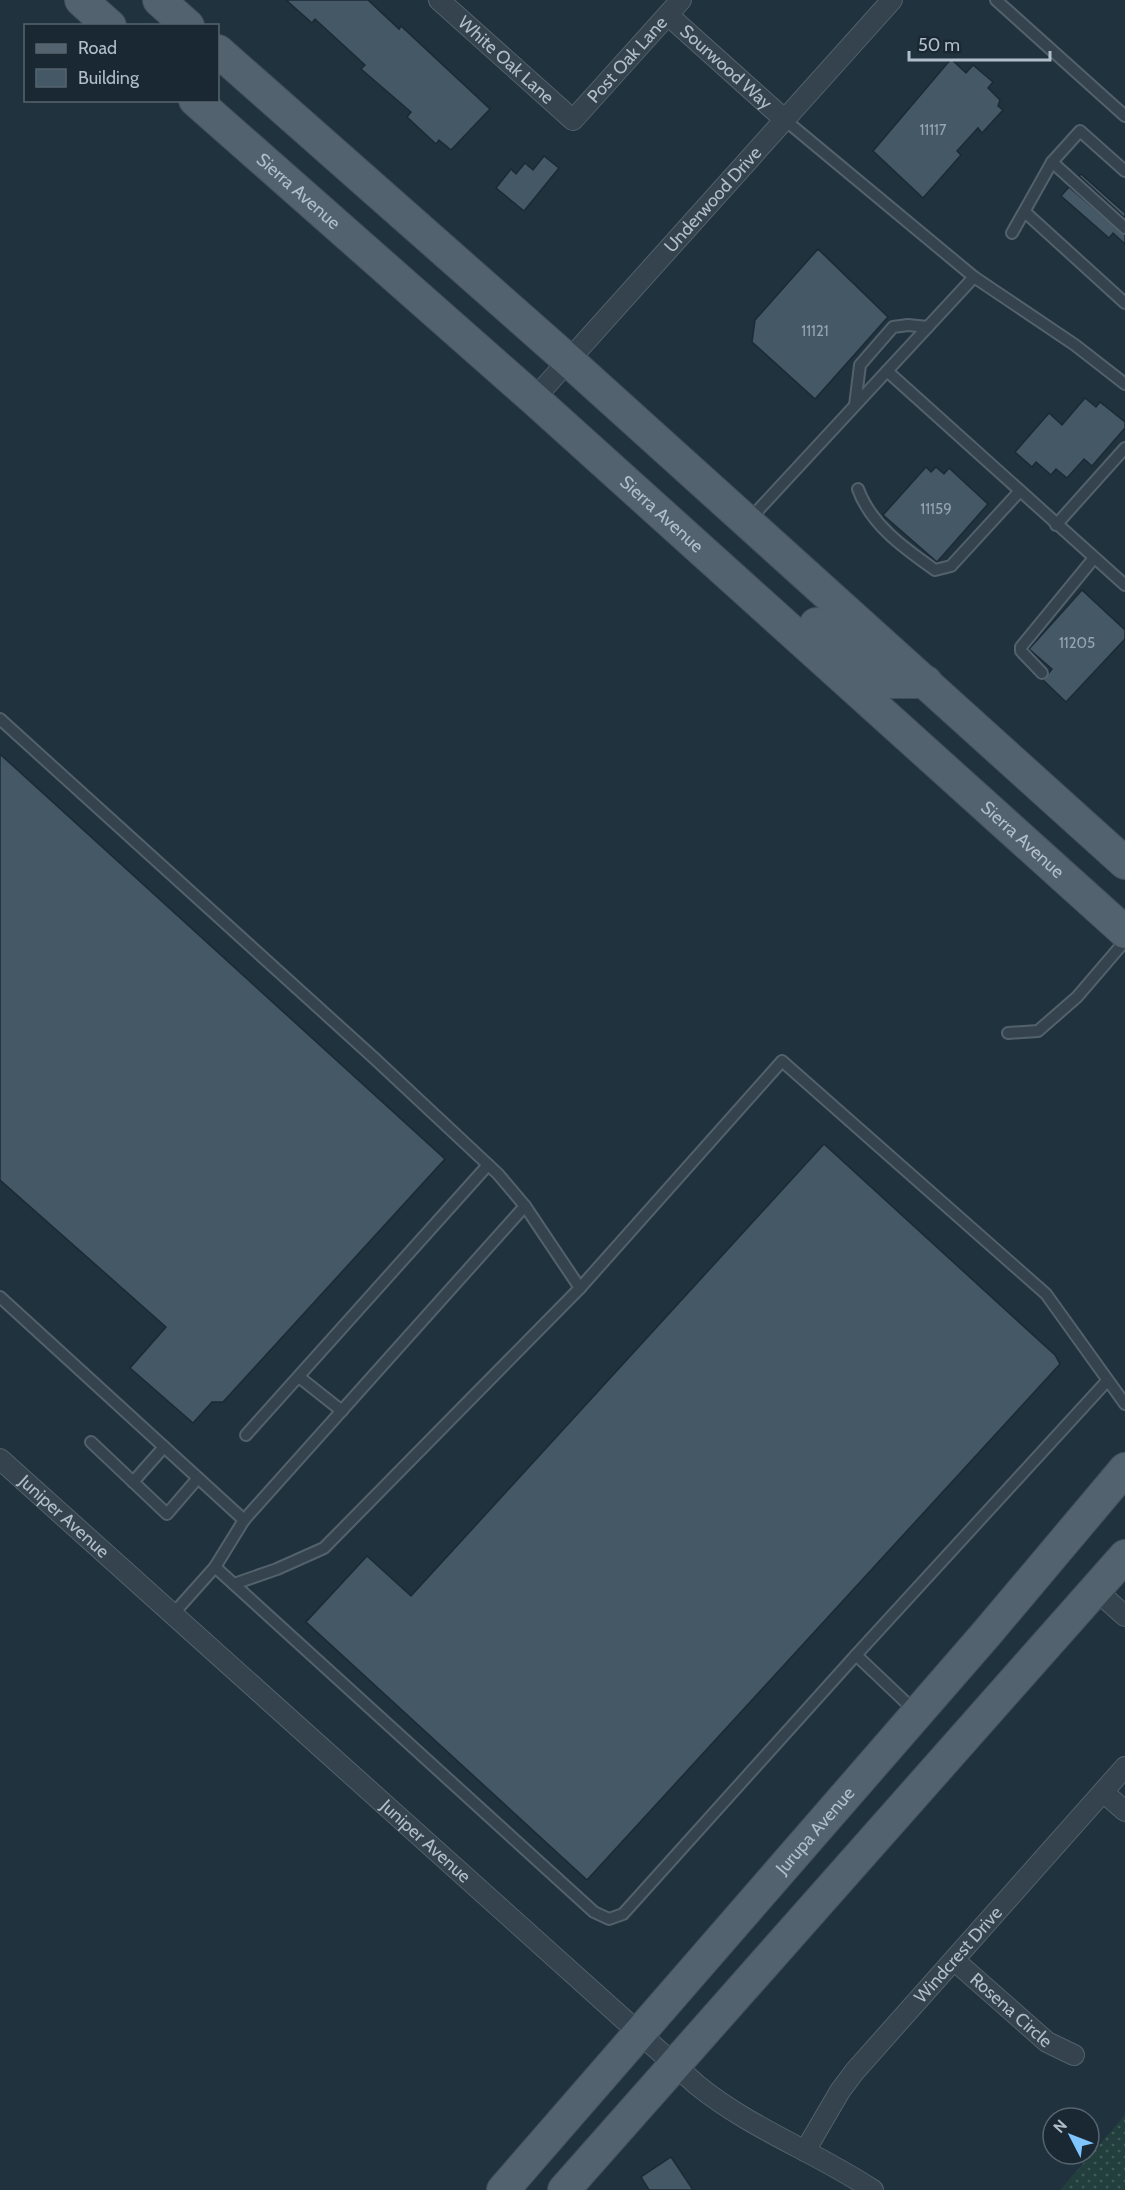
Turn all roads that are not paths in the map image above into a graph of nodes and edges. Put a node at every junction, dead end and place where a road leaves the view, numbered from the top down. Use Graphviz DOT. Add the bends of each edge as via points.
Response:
graph roads {
  1 [pos="81,0"];
  2 [pos="159,0"];
  3 [pos="439,0"];
  4 [pos="892,0"];
  5 [pos="996,0"];
  6 [pos="674,7"];
  7 [pos="108,24"];
  8 [pos="186,24"];
  9 [pos="219,52"];
  10 [pos="197,102"];
  11 [pos="1125,116"];
  12 [pos="573,120"];
  13 [pos="785,120"];
  14 [pos="1052,162"];
  15 [pos="1125,171"];
  16 [pos="1026,213"];
  17 [pos="1125,228"];
  18 [pos="1012,233"];
  19 [pos="974,277"];
  20 [pos="1125,303"];
  21 [pos="927,327"];
  22 [pos="569,361"];
  23 [pos="887,371"];
  24 [pos="1125,384"];
  25 [pos="534,399"];
  26 [pos="855,405"];
  27 [pos="1125,448"];
  28 [pos="858,489"];
  29 [pos="1019,492"];
  30 [pos="746,522"];
  31 [pos="1056,525"];
  32 [pos="682,534"];
  33 [pos="1094,558"];
  34 [pos="1125,585"];
  35 [pos="1042,673"];
  36 [pos="926,682"];
  37 [pos="0,719"];
  38 [pos="1125,863"];
  39 [pos="1125,932"];
  40 [pos="1125,941"];
  41 [pos="1008,1033"];
  42 [pos="488,1165"];
  43 [pos="525,1206"];
  44 [pos="580,1288"];
  45 [pos="0,1297"];
  46 [pos="299,1377"];
  47 [pos="1107,1381"];
  48 [pos="1125,1404"];
  49 [pos="342,1411"];
  50 [pos="246,1435"];
  51 [pos="91,1442"];
  52 [pos="164,1447"];
  53 [pos="0,1459"];
  54 [pos="1125,1469"];
  55 [pos="198,1478"];
  56 [pos="133,1482"];
  57 [pos="244,1520"];
  58 [pos="1125,1556"];
  59 [pos="215,1567"];
  60 [pos="234,1584"];
  61 [pos="1096,1590"];
  62 [pos="173,1614"];
  63 [pos="1125,1616"];
  64 [pos="856,1655"];
  65 [pos="918,1714"];
  66 [pos="1125,1767"];
  67 [pos="1103,1792"];
  68 [pos="1125,1811"];
  69 [pos="954,1960"];
  70 [pos="640,2034"];
  71 [pos="1074,2055"];
  72 [pos="675,2065"];
  73 [pos="805,2151"];
  74 [pos="503,2190"];
  75 [pos="564,2190"];
  76 [pos="873,2190"];
  1 -- 7 [label="main road"];
  2 -- 8 [label="main road"];
  3 -- 12 [label="street, White Oak Lane"];
  4 -- 13 [label="street, Underwood Drive"];
  5 -- 11 [label="lane"];
  6 -- 12 [label="street, Post Oak Lane"];
  6 -- 13 [label="street, Sourwood Way"];
  9 -- 22 [label="main road"];
  10 -- 25 [label="main road, Sierra Avenue"];
  13 -- 19 [label="lane"];
  13 -- 22 [label="street, Underwood Drive"];
  14 -- 15 [label="lane" via="1080,131"];
  14 -- 16 [label="lane"];
  14 -- 17 [label="lane"];
  16 -- 18 [label="lane"];
  16 -- 20 [label="lane"];
  19 -- 21 [label="lane"];
  19 -- 24 [label="lane"];
  21 -- 23 [label="lane"];
  21 -- 26 [label="lane" via="893,327 860,365"];
  22 -- 25 [label="street, Underwood Drive"];
  22 -- 30 [label="main road"];
  23 -- 26 [label="lane"];
  23 -- 29 [label="lane"];
  25 -- 32 [label="main road, Sierra Avenue"];
  26 -- 30 [label="lane"];
  27 -- 31 [label="lane"];
  28 -- 29 [label="lane" via="865,508 879,525 934,570 951,566"];
  29 -- 31 [label="lane"];
  30 -- 36 [label="main road"];
  31 -- 33 [label="lane"];
  32 -- 36 [label="main road" via="752,569 872,674 889,682"];
  32 -- 39 [label="main road, Sierra Avenue"];
  33 -- 34 [label="lane"];
  33 -- 35 [label="lane" via="1021,647"];
  36 -- 38 [label="main road"];
  37 -- 42 [label="lane"];
  40 -- 41 [label="lane" via="1077,997 1038,1031"];
  42 -- 43 [label="lane"];
  42 -- 46 [label="lane"];
  43 -- 44 [label="lane"];
  43 -- 49 [label="lane"];
  44 -- 47 [label="lane" via="782,1061 1046,1294"];
  44 -- 60 [label="lane" via="324,1548"];
  45 -- 52 [label="lane"];
  46 -- 49 [label="lane"];
  46 -- 50 [label="lane"];
  47 -- 48 [label="lane"];
  47 -- 64 [label="lane"];
  49 -- 57 [label="lane"];
  51 -- 56 [label="lane"];
  52 -- 55 [label="lane"];
  52 -- 56 [label="lane"];
  53 -- 62 [label="street, Juniper Avenue"];
  54 -- 65 [label="main road, Jurupa Avenue"];
  55 -- 56 [label="lane" via="167,1514"];
  55 -- 57 [label="lane"];
  57 -- 59 [label="lane"];
  58 -- 61 [label="main road"];
  59 -- 60 [label="lane"];
  59 -- 62 [label="lane"];
  60 -- 64 [label="lane" via="594,1912 609,1919 623,1914"];
  61 -- 63 [label="street"];
  61 -- 72 [label="main road"];
  62 -- 70 [label="street, Juniper Avenue"];
  64 -- 65 [label="lane"];
  65 -- 70 [label="main road, Jurupa Avenue"];
  66 -- 67 [label="street, Windcrest Drive"];
  67 -- 68 [label="street"];
  67 -- 69 [label="street, Windcrest Drive"];
  69 -- 71 [label="street, Rosena Circle" via="1047,2042"];
  69 -- 73 [label="street, Windcrest Drive" via="855,2071"];
  70 -- 72 [label="street, Juniper Avenue"];
  70 -- 74 [label="main road, Jurupa Avenue"];
  72 -- 73 [label="street, Juniper Avenue" via="742,2118"];
  72 -- 75 [label="main road"];
  73 -- 76 [label="street, Juniper Avenue"];
}
